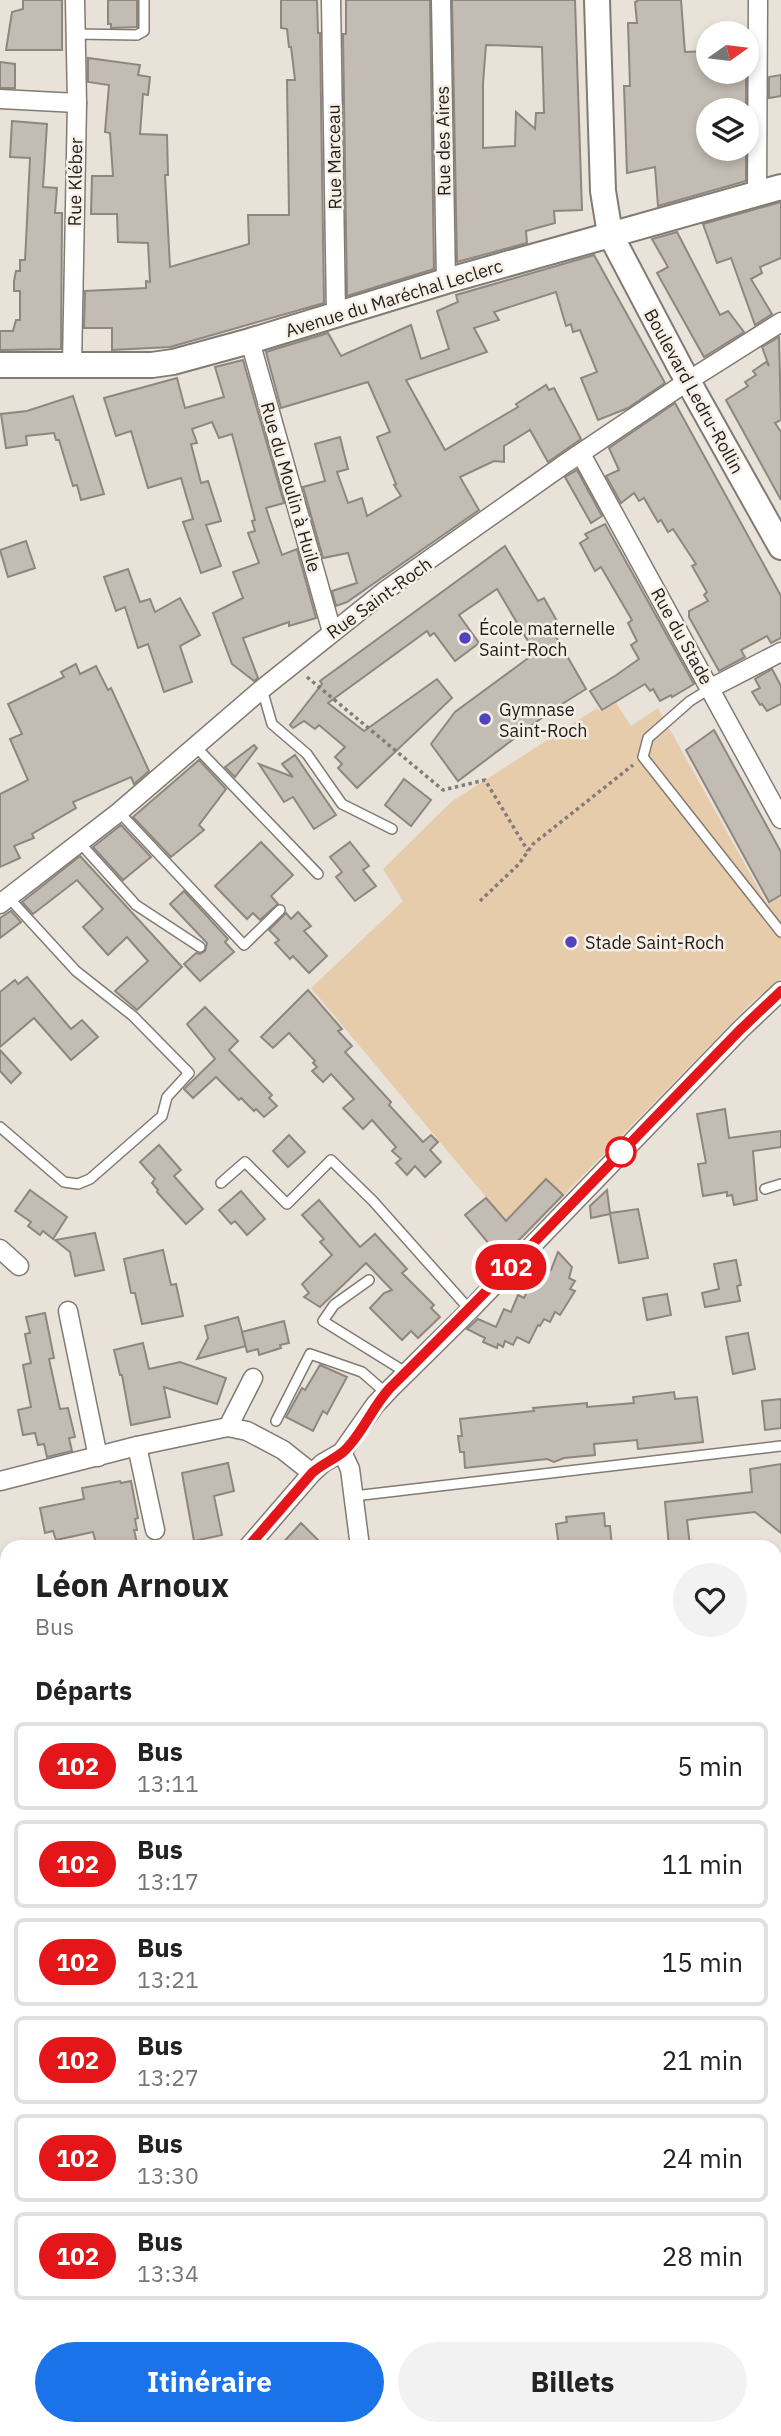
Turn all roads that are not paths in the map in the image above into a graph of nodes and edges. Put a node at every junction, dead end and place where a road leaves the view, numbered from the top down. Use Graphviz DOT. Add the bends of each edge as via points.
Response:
graph roads {
  1 [pos="75,0"];
  2 [pos="144,0"];
  3 [pos="331,0"];
  4 [pos="441,0"];
  5 [pos="597,0"];
  6 [pos="758,0"];
  7 [pos="76,34"];
  8 [pos="0,99"];
  9 [pos="77,103"];
  10 [pos="769,189"];
  11 [pos="610,234"];
  12 [pos="446,281"];
  13 [pos="336,314"];
  14 [pos="781,322"];
  15 [pos="250,341"];
  16 [pos="0,365"];
  17 [pos="72,365"];
  18 [pos="688,381"];
  19 [pos="581,454"];
  20 [pos="781,547"];
  21 [pos="332,632"];
  22 [pos="781,652"];
  23 [pos="711,688"];
  24 [pos="262,690"];
  25 [pos="195,746"];
  26 [pos="119,812"];
  27 [pos="781,819"];
  28 [pos="391,829"];
  29 [pos="80,843"];
  30 [pos="318,874"];
  31 [pos="4,901"];
  32 [pos="280,910"];
  33 [pos="781,932"];
  34 [pos="200,947"];
  35 [pos="781,992"];
  36 [pos="0,1127"];
  37 [pos="221,1183"];
  38 [pos="781,1184"];
  39 [pos="765,1189"];
  40 [pos="0,1249"];
  41 [pos="19,1266"];
  42 [pos="369,1280"];
  43 [pos="470,1310"];
  44 [pos="68,1311"];
  45 [pos="407,1373"];
  46 [pos="253,1378"];
  47 [pos="386,1393"];
  48 [pos="276,1421"];
  49 [pos="229,1426"];
  50 [pos="137,1446"];
  51 [pos="781,1446"];
  52 [pos="342,1452"];
  53 [pos="98,1457"];
  54 [pos="312,1473"];
  55 [pos="0,1481"];
  56 [pos="354,1496"];
  57 [pos="155,1530"];
  58 [pos="254,1540"];
  59 [pos="359,1540"];
  1 -- 7 [label="street, Rue Kléber"];
  2 -- 7 [label="lane" via="144,31 137,35"];
  3 -- 13 [label="street, Rue Marceau"];
  4 -- 12 [label="street, Rue des Aires"];
  5 -- 11 [label="main road, Boulevard Ledru-Rollin" via="603,191"];
  6 -- 10 [label="street"];
  7 -- 9 [label="street, Rue Kléber"];
  8 -- 9 [label="street"];
  9 -- 17 [label="street, Rue Kléber"];
  10 -- 11 [label="main road, Avenue du Maréchal Leclerc"];
  11 -- 12 [label="main road, Avenue du Maréchal Leclerc"];
  11 -- 18 [label="main road, Boulevard Ledru-Rollin"];
  12 -- 13 [label="main road, Avenue du Maréchal Leclerc"];
  13 -- 15 [label="main road, Avenue du Maréchal Leclerc"];
  14 -- 18 [label="street, Rue Saint-Roch"];
  15 -- 17 [label="main road, Avenue du Maréchal Leclerc" via="152,365"];
  15 -- 21 [label="street, Rue du Moulin à Huile"];
  16 -- 17 [label="main road, Avenue du Maréchal Leclerc"];
  18 -- 19 [label="street, Rue Saint-Roch"];
  18 -- 20 [label="main road, Boulevard Ledru-Rollin"];
  19 -- 21 [label="street, Rue Saint-Roch"];
  19 -- 23 [label="street, Rue du Stade"];
  21 -- 24 [label="street, Rue Saint-Roch"];
  22 -- 23 [label="street"];
  23 -- 27 [label="street, Rue du Stade"];
  23 -- 33 [label="lane" via="648,738 643,757"];
  24 -- 25 [label="street, Rue Saint-Roch"];
  24 -- 28 [label="lane" via="272,724 307,754 342,804"];
  25 -- 26 [label="street, Rue Saint-Roch"];
  25 -- 30 [label="lane"];
  26 -- 29 [label="street, Rue Saint-Roch"];
  26 -- 32 [label="lane" via="244,946"];
  29 -- 31 [label="street, Rue Saint-Roch"];
  29 -- 34 [label="lane" via="136,905"];
  31 -- 36 [label="lane" via="76,971 133,1016 189,1073 167,1097 162,1116 90,1179 78,1184 64,1182"];
  35 -- 43 [label="street"];
  37 -- 43 [label="lane" via="245,1162 287,1204 331,1160"];
  38 -- 39 [label="lane"];
  40 -- 41 [label="street"];
  42 -- 45 [label="lane" via="334,1306 323,1321"];
  43 -- 45 [label="street"];
  44 -- 53 [label="street"];
  45 -- 47 [label="street"];
  46 -- 49 [label="street"];
  47 -- 48 [label="lane" via="362,1372 310,1354"];
  47 -- 52 [label="street"];
  49 -- 50 [label="street"];
  49 -- 54 [label="street" via="283,1450"];
  50 -- 53 [label="street"];
  50 -- 57 [label="street"];
  51 -- 56 [label="lane"];
  52 -- 54 [label="street"];
  52 -- 56 [label="street"];
  53 -- 55 [label="street"];
  54 -- 58 [label="street"];
  56 -- 59 [label="street"];
}
